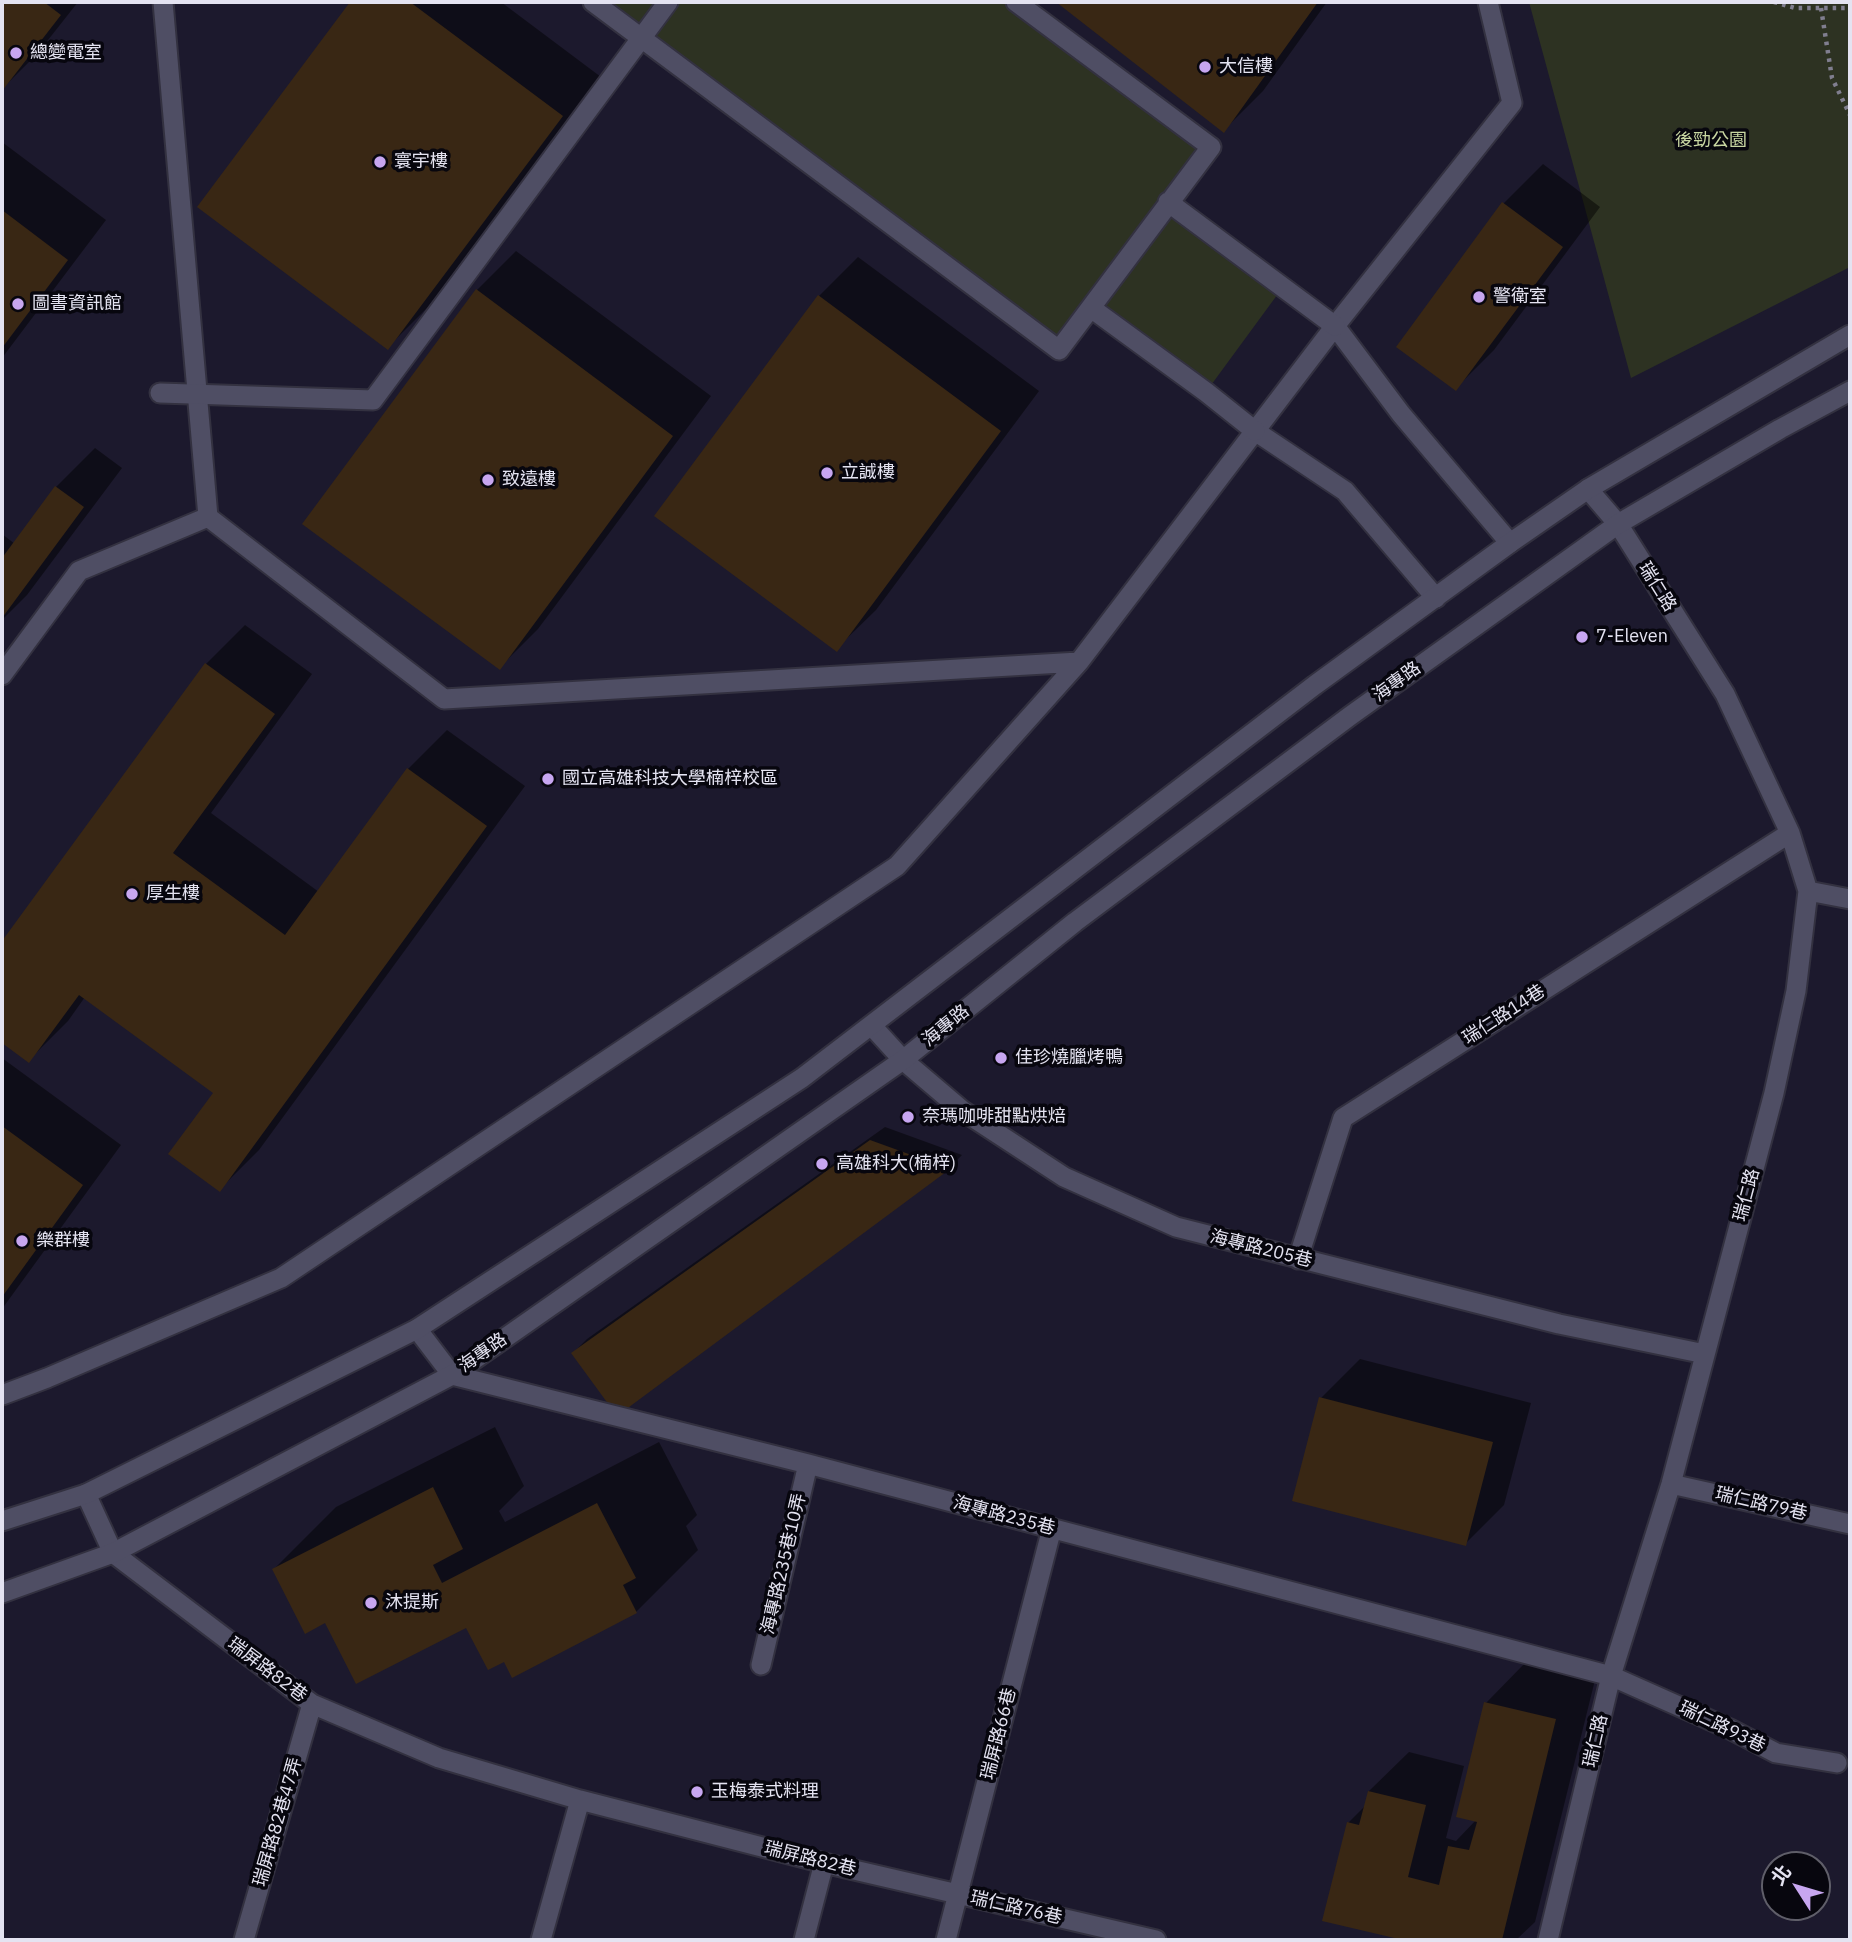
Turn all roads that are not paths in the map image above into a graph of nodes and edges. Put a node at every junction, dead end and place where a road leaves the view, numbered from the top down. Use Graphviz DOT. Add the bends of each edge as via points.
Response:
graph roads {
  1 [pos="163,2"];
  2 [pos="593,2"];
  3 [pos="667,2"];
  4 [pos="1016,2"];
  5 [pos="1488,2"];
  6 [pos="640,37"];
  7 [pos="1168,202"];
  8 [pos="1091,308"];
  9 [pos="1335,326"];
  10 [pos="1850,335"];
  11 [pos="1850,391"];
  12 [pos="160,393"];
  13 [pos="197,393"];
  14 [pos="1255,432"];
  15 [pos="1588,489"];
  16 [pos="208,517"];
  17 [pos="1618,524"];
  18 [pos="1510,542"];
  19 [pos="1436,598"];
  20 [pos="1079,662"];
  21 [pos="2,675"];
  22 [pos="1790,833"];
  23 [pos="1808,891"];
  24 [pos="1850,899"];
  25 [pos="872,1026"];
  26 [pos="903,1060"];
  27 [pos="1298,1259"];
  28 [pos="417,1329"];
  29 [pos="1705,1354"];
  30 [pos="452,1375"];
  31 [pos="2,1395"];
  32 [pos="808,1464"];
  33 [pos="1671,1484"];
  34 [pos="86,1494"];
  35 [pos="2,1521"];
  36 [pos="1850,1524"];
  37 [pos="1052,1528"];
  38 [pos="113,1553"];
  39 [pos="2,1593"];
  40 [pos="761,1665"];
  41 [pos="1611,1676"];
  42 [pos="312,1704"];
  43 [pos="1837,1763"];
  44 [pos="580,1800"];
  45 [pos="824,1863"];
  46 [pos="958,1895"];
  47 [pos="244,1940"];
  48 [pos="541,1940"];
  49 [pos="804,1940"];
  50 [pos="946,1940"];
  51 [pos="1156,1940"];
  52 [pos="1548,1940"];
  1 -- 13 [label="street"];
  2 -- 6 [label="street"];
  3 -- 6 [label="street"];
  4 -- 7 [label="street" via="1211,147"];
  5 -- 9 [label="street" via="1512,103"];
  6 -- 8 [label="street" via="1059,350"];
  6 -- 13 [label="street" via="373,400"];
  7 -- 8 [label="street"];
  7 -- 9 [label="street"];
  8 -- 14 [label="street"];
  9 -- 14 [label="street"];
  9 -- 18 [label="street" via="1401,414"];
  10 -- 15 [label="street"];
  11 -- 17 [label="street, 海專路"];
  12 -- 13 [label="street"];
  13 -- 16 [label="street"];
  14 -- 19 [label="street" via="1345,491"];
  14 -- 20 [label="street"];
  15 -- 17 [label="street, 瑞仁路"];
  15 -- 18 [label="street"];
  16 -- 20 [label="street" via="444,698"];
  16 -- 21 [label="street" via="79,571"];
  17 -- 22 [label="street, 瑞仁路" via="1725,694"];
  17 -- 26 [label="street, 海專路" via="1108,897"];
  18 -- 19 [label="street"];
  19 -- 25 [label="street" via="1315,685"];
  20 -- 31 [label="street" via="897,866 282,1278"];
  22 -- 23 [label="street, 瑞仁路"];
  22 -- 27 [label="street, 瑞仁路14巷" via="1343,1118"];
  23 -- 24 [label="street"];
  23 -- 29 [label="street, 瑞仁路" via="1796,991 1774,1093"];
  25 -- 26 [label="street, 海專路205巷"];
  25 -- 28 [label="street" via="802,1078"];
  26 -- 27 [label="street, 海專路205巷" via="963,1111 1064,1177 1176,1227"];
  26 -- 30 [label="street, 海專路"];
  27 -- 29 [label="street, 海專路205巷" via="1559,1324"];
  28 -- 30 [label="street"];
  28 -- 34 [label="street"];
  29 -- 33 [label="street, 瑞仁路"];
  30 -- 32 [label="street, 海專路235巷"];
  30 -- 38 [label="street, 海專路"];
  32 -- 37 [label="street, 海專路235巷"];
  32 -- 40 [label="street, 海專路235巷10弄"];
  33 -- 36 [label="street, 瑞仁路79巷"];
  33 -- 41 [label="street, 瑞仁路"];
  34 -- 35 [label="street"];
  34 -- 38 [label="street, 瑞屏路82巷"];
  37 -- 41 [label="street, 海專路235巷"];
  37 -- 46 [label="street, 瑞屏路66巷"];
  38 -- 39 [label="street, 海專路"];
  38 -- 42 [label="street, 瑞屏路82巷"];
  41 -- 43 [label="street, 瑞仁路93巷" via="1776,1753"];
  41 -- 52 [label="street, 瑞仁路"];
  42 -- 44 [label="street, 瑞屏路82巷" via="439,1758"];
  42 -- 47 [label="street, 瑞屏路82巷47弄"];
  44 -- 45 [label="street, 瑞屏路82巷"];
  44 -- 48 [label="street"];
  45 -- 46 [label="street, 瑞屏路82巷"];
  45 -- 49 [label="street"];
  46 -- 50 [label="street, 瑞屏路66巷"];
  46 -- 51 [label="street, 瑞仁路76巷"];
}
